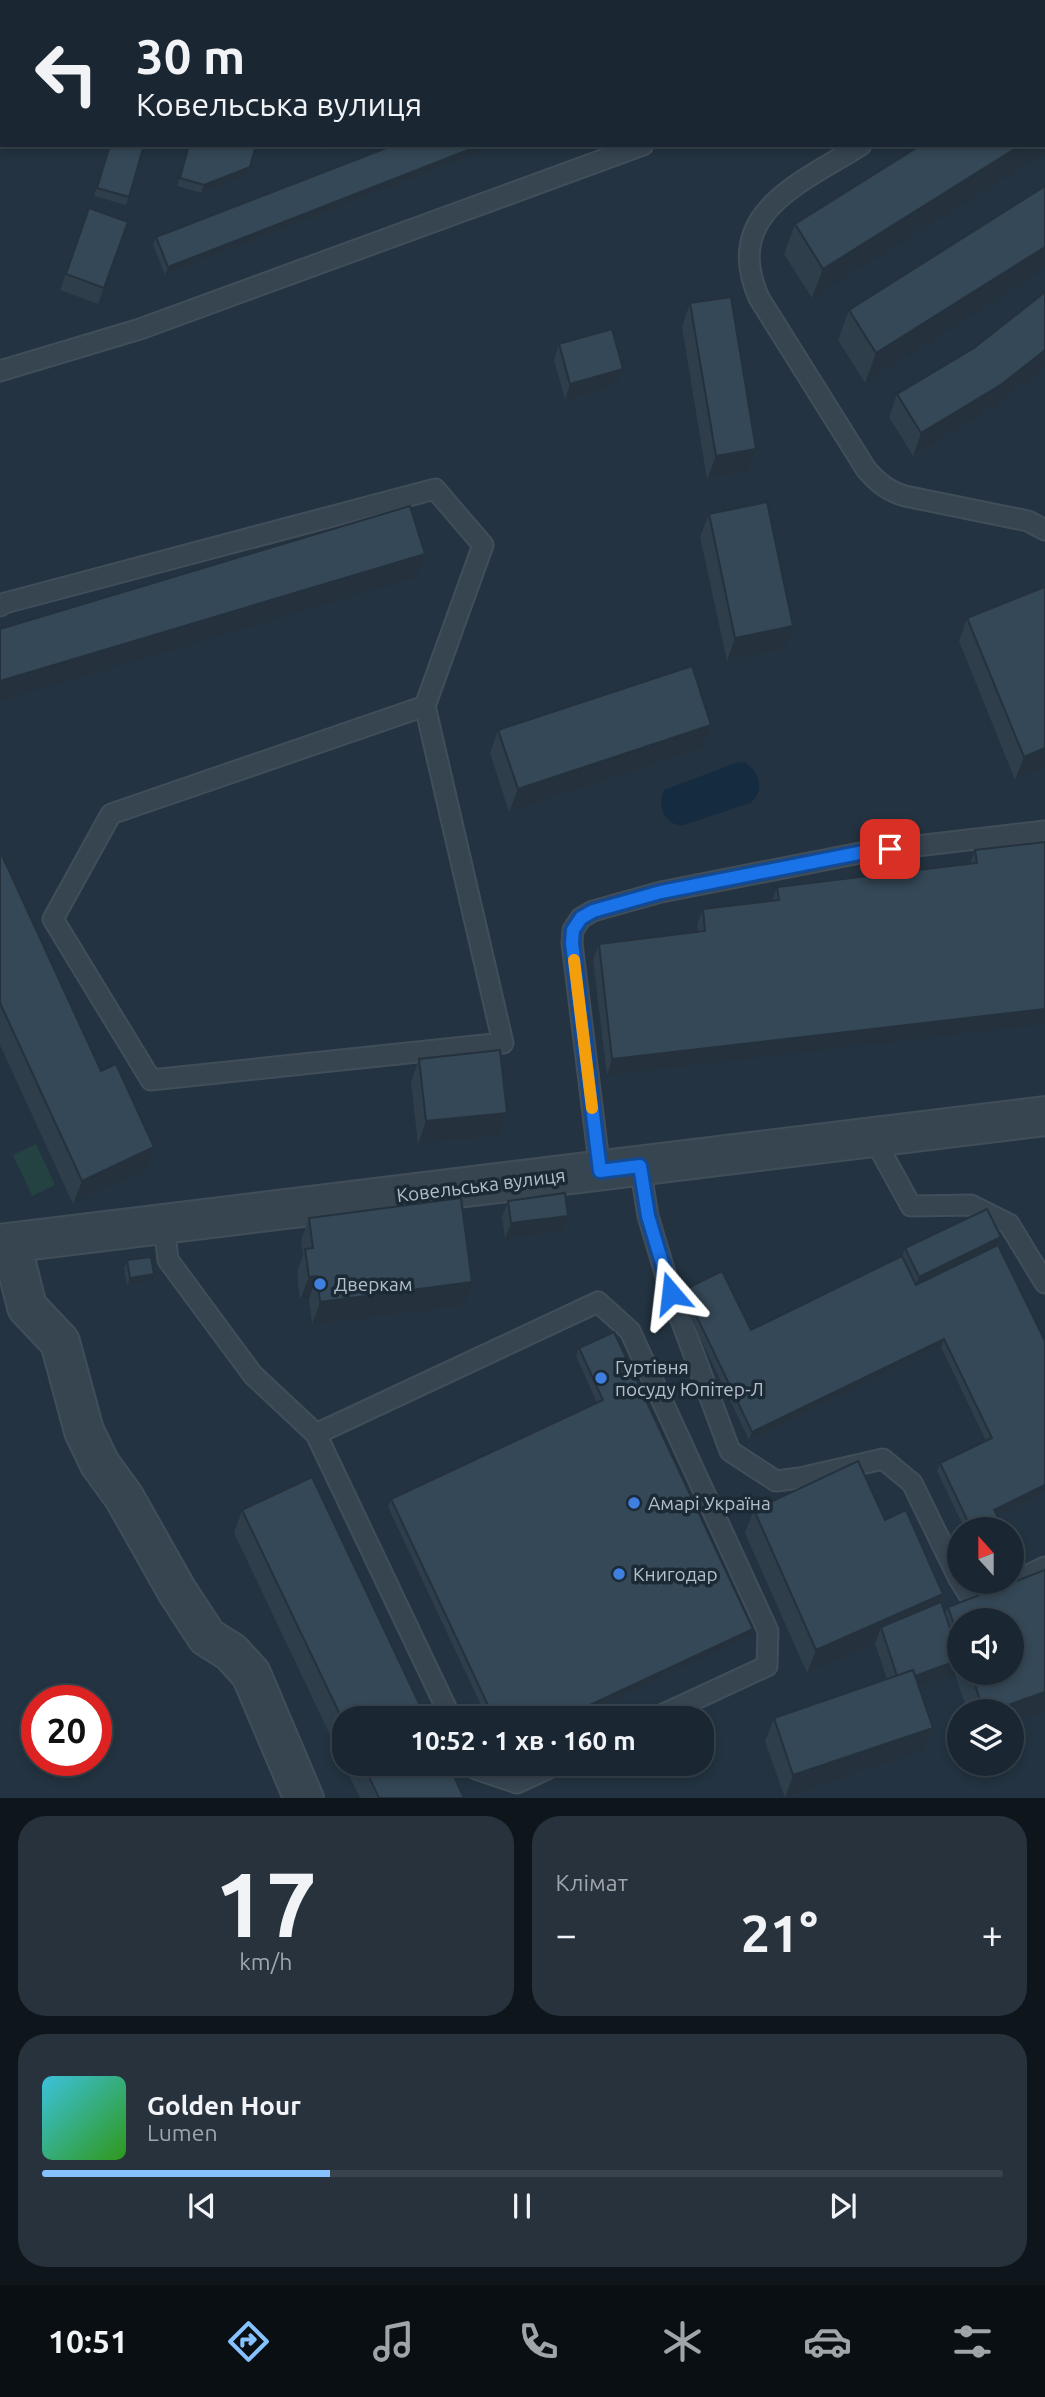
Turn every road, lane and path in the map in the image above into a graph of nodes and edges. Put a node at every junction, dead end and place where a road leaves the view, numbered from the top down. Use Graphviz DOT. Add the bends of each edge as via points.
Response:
graph roads {
  1 [pos="638,147"];
  2 [pos="858,147"];
  3 [pos="0,371"];
  4 [pos="1045,530"];
  5 [pos="0,606"];
  6 [pos="425,706"];
  7 [pos="1045,831"];
  8 [pos="1045,1116"];
  9 [pos="873,1137"];
  10 [pos="640,1166"];
  11 [pos="600,1171"];
  12 [pos="164,1224"];
  13 [pos="6,1244"];
  14 [pos="1045,1283"];
  15 [pos="316,1434"];
  16 [pos="947,1554"];
  17 [pos="1045,1567"];
  18 [pos="1024,1577"];
  19 [pos="969,1594"];
  20 [pos="989,1594"];
  21 [pos="445,1706"];
  22 [pos="681,1706"];
  23 [pos="496,1776"];
  24 [pos="532,1776"];
  25 [pos="304,1798"];
  1 -- 3 [label="lane" via="140,328"];
  2 -- 4 [label="lane" via="782,196 756,224 748,261 759,298 877,482 905,496 1028,522"];
  5 -- 6 [label="lane" via="435,489 484,545"];
  6 -- 6 [label="lane" via="503,1043 151,1080 53,919 111,814"];
  7 -- 11 [label="lane" via="864,852 661,892 581,918 572,943"];
  8 -- 9 [label="street, Ковельська вулиця"];
  9 -- 10 [label="street, Ковельська вулиця"];
  9 -- 14 [label="lane" via="911,1206 971,1205 1009,1224"];
  10 -- 11 [label="street, Ковельська вулиця"];
  10 -- 16 [label="lane" via="648,1216 671,1293 730,1451 776,1481 883,1459 912,1483"];
  11 -- 12 [label="street, Ковельська вулиця"];
  12 -- 13 [label="street, Ковельська вулиця"];
  12 -- 15 [label="lane" via="168,1260 253,1375"];
  13 -- 25 [label="street" via="27,1307 60,1342 84,1431 100,1464 207,1637 231,1652 251,1674"];
  15 -- 21 [label="lane"];
  15 -- 22 [label="lane" via="598,1302 630,1331 768,1631 767,1666"];
  17 -- 18 [label="lane"];
  19 -- 20 [label="lane" via="974,1601"];
  23 -- 24 [label="lane" via="517,1783"];
}
